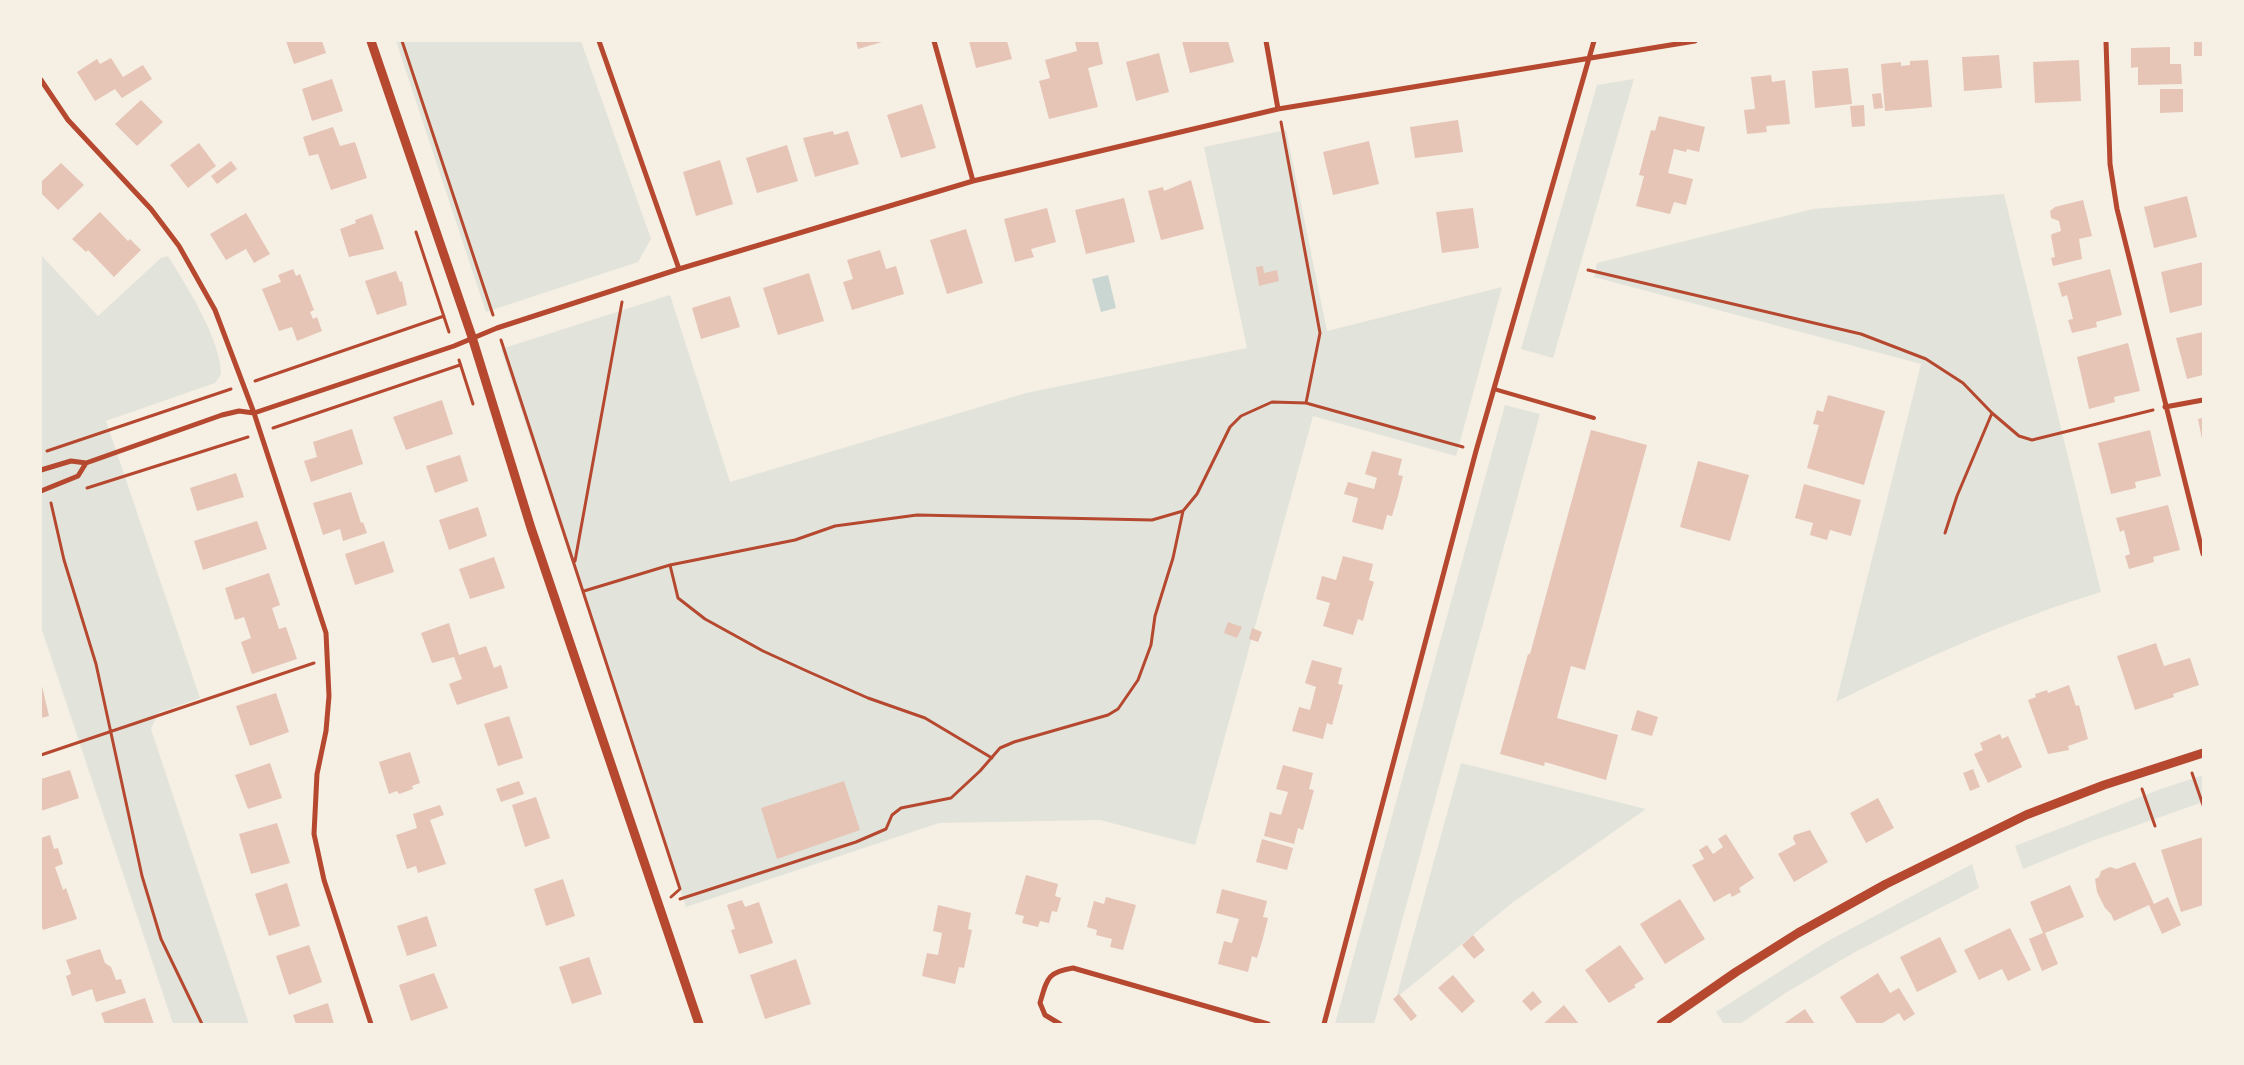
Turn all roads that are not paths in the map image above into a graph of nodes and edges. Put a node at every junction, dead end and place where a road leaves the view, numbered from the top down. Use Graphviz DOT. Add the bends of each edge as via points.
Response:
graph roads {
  1 [pos="371,41"];
  2 [pos="598,41"];
  3 [pos="934,41"];
  4 [pos="1266,41"];
  5 [pos="1594,41"];
  6 [pos="1695,41"];
  7 [pos="2106,41"];
  8 [pos="1590,57"];
  9 [pos="41,80"];
  10 [pos="1278,109"];
  11 [pos="973,180"];
  12 [pos="679,270"];
  13 [pos="472,337"];
  14 [pos="1494,389"];
  15 [pos="2203,400"];
  16 [pos="2165,407"];
  17 [pos="254,413"];
  18 [pos="1594,418"];
  19 [pos="86,462"];
  20 [pos="41,470"];
  21 [pos="41,491"];
  22 [pos="2203,554"];
  23 [pos="2203,753"];
  24 [pos="371,1024"];
  25 [pos="699,1024"];
  26 [pos="1060,1024"];
  27 [pos="1268,1024"];
  28 [pos="1324,1024"];
  29 [pos="1661,1024"];
  1 -- 13 [label="street"];
  2 -- 12 [label="street"];
  3 -- 11 [label="street"];
  4 -- 10 [label="street"];
  5 -- 8 [label="street"];
  6 -- 8 [label="street"];
  7 -- 16 [label="street" via="2110,164"];
  8 -- 10 [label="street"];
  8 -- 14 [label="street"];
  9 -- 17 [label="street" via="68,120 152,209 179,246 215,310"];
  10 -- 11 [label="street"];
  11 -- 12 [label="street"];
  12 -- 13 [label="street"];
  13 -- 17 [label="street" via="454,346"];
  13 -- 25 [label="street" via="531,528"];
  14 -- 18 [label="lane"];
  14 -- 28 [label="street"];
  15 -- 16 [label="street"];
  16 -- 22 [label="street"];
  17 -- 19 [label="street" via="222,415"];
  17 -- 24 [label="street" via="326,633 329,696 317,774 314,834 324,880"];
  19 -- 20 [label="street" via="71,461"];
  19 -- 21 [label="street" via="78,476"];
  23 -- 29 [label="street" via="2034,812 1878,888 1736,972"];
  26 -- 27 [label="street" via="1045,1015 1040,1002 1047,978 1057,971 1073,968"];
}
